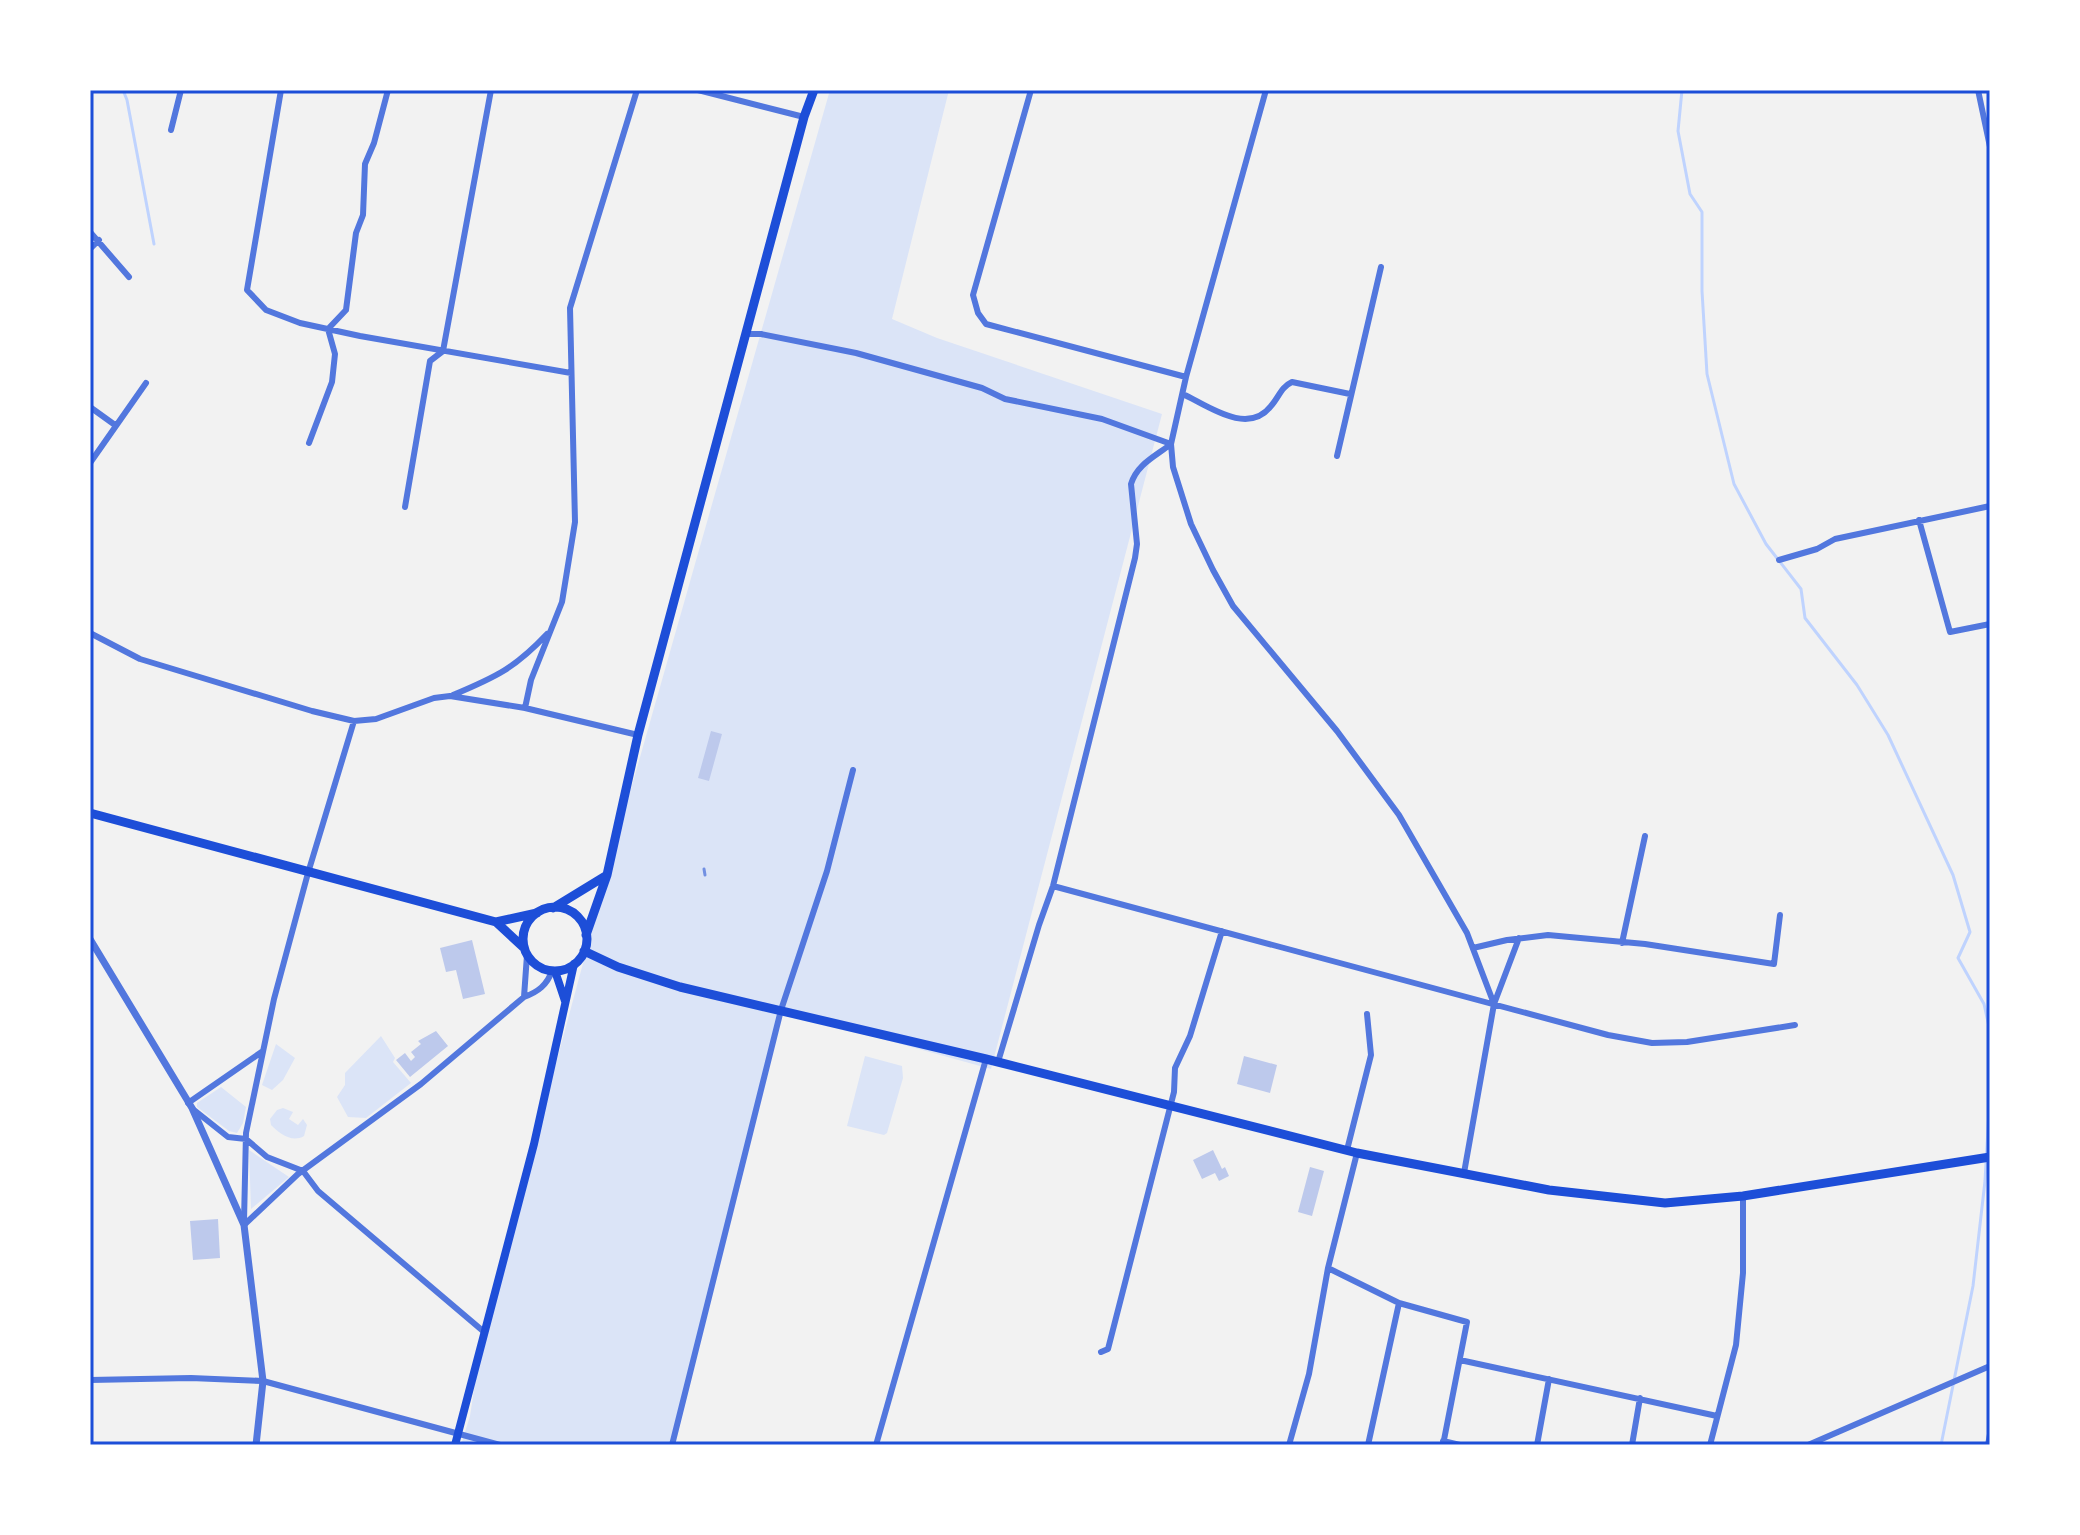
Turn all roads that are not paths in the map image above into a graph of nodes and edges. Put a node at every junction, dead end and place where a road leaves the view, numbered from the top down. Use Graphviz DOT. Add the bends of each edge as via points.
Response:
graph roads {
  1 [pos="181,90"];
  2 [pos="281,90"];
  3 [pos="388,90"];
  4 [pos="491,90"];
  5 [pos="637,90"];
  6 [pos="698,90"];
  7 [pos="814,90"];
  8 [pos="1031,90"];
  9 [pos="1266,90"];
  10 [pos="1978,90"];
  11 [pos="804,117"];
  12 [pos="1987,121"];
  13 [pos="171,130"];
  14 [pos="1990,147"];
  15 [pos="90,232"];
  16 [pos="99,240"];
  17 [pos="90,249"];
  18 [pos="1381,267"];
  19 [pos="129,277"];
  20 [pos="328,329"];
  21 [pos="746,334"];
  22 [pos="443,351"];
  23 [pos="571,373"];
  24 [pos="1186,377"];
  25 [pos="146,383"];
  26 [pos="1183,394"];
  27 [pos="1350,394"];
  28 [pos="90,407"];
  29 [pos="115,425"];
  30 [pos="309,443"];
  31 [pos="1171,444"];
  32 [pos="1337,456"];
  33 [pos="90,463"];
  34 [pos="1990,506"];
  35 [pos="405,507"];
  36 [pos="1919,520"];
  37 [pos="1779,560"];
  38 [pos="1990,624"];
  39 [pos="548,632"];
  40 [pos="90,633"];
  41 [pos="450,696"];
  42 [pos="525,708"];
  43 [pos="354,721"];
  44 [pos="638,735"];
  45 [pos="853,770"];
  46 [pos="90,813"];
  47 [pos="1645,836"];
  48 [pos="308,873"];
  49 [pos="607,875"];
  50 [pos="1053,886"];
  51 [pos="553,908"];
  52 [pos="537,913"];
  53 [pos="1780,915"];
  54 [pos="496,922"];
  55 [pos="1222,931"];
  56 [pos="586,935"];
  57 [pos="1519,938"];
  58 [pos="90,939"];
  59 [pos="1622,943"];
  60 [pos="1473,948"];
  61 [pos="584,951"];
  62 [pos="94,952"];
  63 [pos="526,952"];
  64 [pos="574,964"];
  65 [pos="553,971"];
  66 [pos="524,997"];
  67 [pos="566,1003"];
  68 [pos="1494,1004"];
  69 [pos="781,1010"];
  70 [pos="1367,1014"];
  71 [pos="1795,1025"];
  72 [pos="263,1051"];
  73 [pos="986,1059"];
  74 [pos="998,1062"];
  75 [pos="1170,1105"];
  76 [pos="190,1106"];
  77 [pos="246,1139"];
  78 [pos="1352,1152"];
  79 [pos="1990,1157"];
  80 [pos="303,1171"];
  81 [pos="1464,1173"];
  82 [pos="1743,1196"];
  83 [pos="244,1225"];
  84 [pos="1328,1268"];
  85 [pos="1399,1303"];
  86 [pos="483,1331"];
  87 [pos="1101,1352"];
  88 [pos="1460,1360"];
  89 [pos="1990,1366"];
  90 [pos="1549,1379"];
  91 [pos="90,1380"];
  92 [pos="263,1381"];
  93 [pos="1640,1398"];
  94 [pos="1717,1416"];
  95 [pos="1990,1434"];
  96 [pos="457,1435"];
  97 [pos="1443,1443"];
  98 [pos="256,1445"];
  99 [pos="455,1445"];
  100 [pos="500,1445"];
  101 [pos="672,1445"];
  102 [pos="876,1445"];
  103 [pos="1289,1445"];
  104 [pos="1368,1445"];
  105 [pos="1460,1445"];
  106 [pos="1537,1445"];
  107 [pos="1632,1445"];
  108 [pos="1710,1445"];
  109 [pos="1808,1445"];
  110 [pos="1988,1445"];
  1 -- 13 [label="street"];
  2 -- 20 [label="street" via="247,290 266,310"];
  3 -- 20 [label="street" via="365,164 363,215 346,310"];
  4 -- 22 [label="street"];
  5 -- 23 [label="street" via="570,308"];
  6 -- 11 [label="street"];
  7 -- 11 [label="main road"];
  8 -- 24 [label="street" via="973,295 978,313 986,324"];
  9 -- 24 [label="street"];
  10 -- 12 [label="street"];
  11 -- 21 [label="main road"];
  12 -- 14 [label="street"];
  15 -- 16 [label="street"];
  16 -- 17 [label="street"];
  16 -- 19 [label="street"];
  18 -- 27 [label="street"];
  20 -- 22 [label="street"];
  20 -- 30 [label="street" via="335,354 332,382"];
  21 -- 31 [label="street" via="856,353 1005,399 1102,419"];
  21 -- 44 [label="main road"];
  22 -- 23 [label="street"];
  22 -- 35 [label="street" via="430,361"];
  23 -- 39 [label="street" via="575,522 562,602"];
  24 -- 26 [label="street"];
  25 -- 29 [label="street"];
  26 -- 27 [label="street" via="1244,420 1264,414 1292,382"];
  26 -- 31 [label="street"];
  27 -- 32 [label="street"];
  28 -- 29 [label="street"];
  29 -- 33 [label="street"];
  31 -- 50 [label="street" via="1133,475 1135,558"];
  31 -- 60 [label="street" via="1191,524 1233,606 1399,815"];
  34 -- 36 [label="street"];
  36 -- 37 [label="street" via="1835,539"];
  36 -- 38 [label="street" via="1950,632"];
  39 -- 41 [label="street" via="521,661"];
  39 -- 42 [label="street"];
  40 -- 43 [label="street" via="140,659"];
  41 -- 42 [label="street"];
  41 -- 43 [label="street"];
  42 -- 44 [label="street"];
  43 -- 48 [label="street"];
  44 -- 49 [label="main road"];
  45 -- 69 [label="street" via="827,871"];
  46 -- 48 [label="main road"];
  47 -- 59 [label="street"];
  48 -- 54 [label="main road"];
  48 -- 72 [label="street"];
  49 -- 51 [label="main road"];
  49 -- 56 [label="main road"];
  50 -- 55 [label="street"];
  50 -- 74 [label="street"];
  51 -- 52 [label="main road"];
  51 -- 56 [label="main road" via="575,915"];
  52 -- 54 [label="main road"];
  52 -- 63 [label="main road" via="524,933"];
  53 -- 59 [label="street" via="1774,964"];
  54 -- 63 [label="main road"];
  55 -- 68 [label="street"];
  55 -- 75 [label="street" via="1175,1068"];
  56 -- 61 [label="main road"];
  57 -- 59 [label="street" via="1548,935"];
  57 -- 60 [label="street"];
  57 -- 68 [label="street"];
  58 -- 62 [label="street"];
  60 -- 68 [label="street"];
  61 -- 64 [label="main road"];
  61 -- 69 [label="main road" via="680,987"];
  62 -- 76 [label="street"];
  63 -- 65 [label="main road" via="539,967"];
  63 -- 66 [label="street"];
  64 -- 65 [label="main road"];
  64 -- 67 [label="main road"];
  65 -- 66 [label="street" via="541,988"];
  65 -- 67 [label="main road"];
  66 -- 80 [label="street" via="421,1084"];
  67 -- 86 [label="main road"];
  68 -- 71 [label="street" via="1652,1043"];
  68 -- 81 [label="street"];
  69 -- 73 [label="main road"];
  69 -- 101 [label="street"];
  70 -- 78 [label="street" via="1371,1055"];
  72 -- 76 [label="street"];
  72 -- 77 [label="street"];
  73 -- 74 [label="main road"];
  73 -- 102 [label="street"];
  74 -- 75 [label="main road"];
  75 -- 78 [label="main road"];
  75 -- 87 [label="street" via="1108,1349"];
  76 -- 77 [label="street" via="228,1137"];
  76 -- 83 [label="street"];
  77 -- 80 [label="street" via="267,1157"];
  77 -- 83 [label="street"];
  78 -- 81 [label="main road"];
  78 -- 84 [label="street"];
  79 -- 82 [label="main road"];
  80 -- 83 [label="street"];
  80 -- 86 [label="street" via="318,1191"];
  81 -- 82 [label="main road" via="1549,1190 1665,1203"];
  82 -- 94 [label="street" via="1736,1345"];
  83 -- 92 [label="street"];
  84 -- 85 [label="street"];
  84 -- 103 [label="street" via="1309,1374"];
  85 -- 88 [label="street" via="1467,1322"];
  85 -- 104 [label="street"];
  86 -- 96 [label="main road"];
  88 -- 90 [label="street"];
  88 -- 97 [label="street"];
  89 -- 109 [label="street"];
  90 -- 93 [label="street"];
  90 -- 106 [label="street"];
  91 -- 92 [label="street"];
  92 -- 96 [label="street"];
  92 -- 98 [label="street"];
  93 -- 94 [label="street"];
  93 -- 107 [label="street"];
  94 -- 108 [label="street"];
  95 -- 110 [label="street"];
  96 -- 99 [label="main road"];
  96 -- 100 [label="street"];
  97 -- 105 [label="street"];
}
